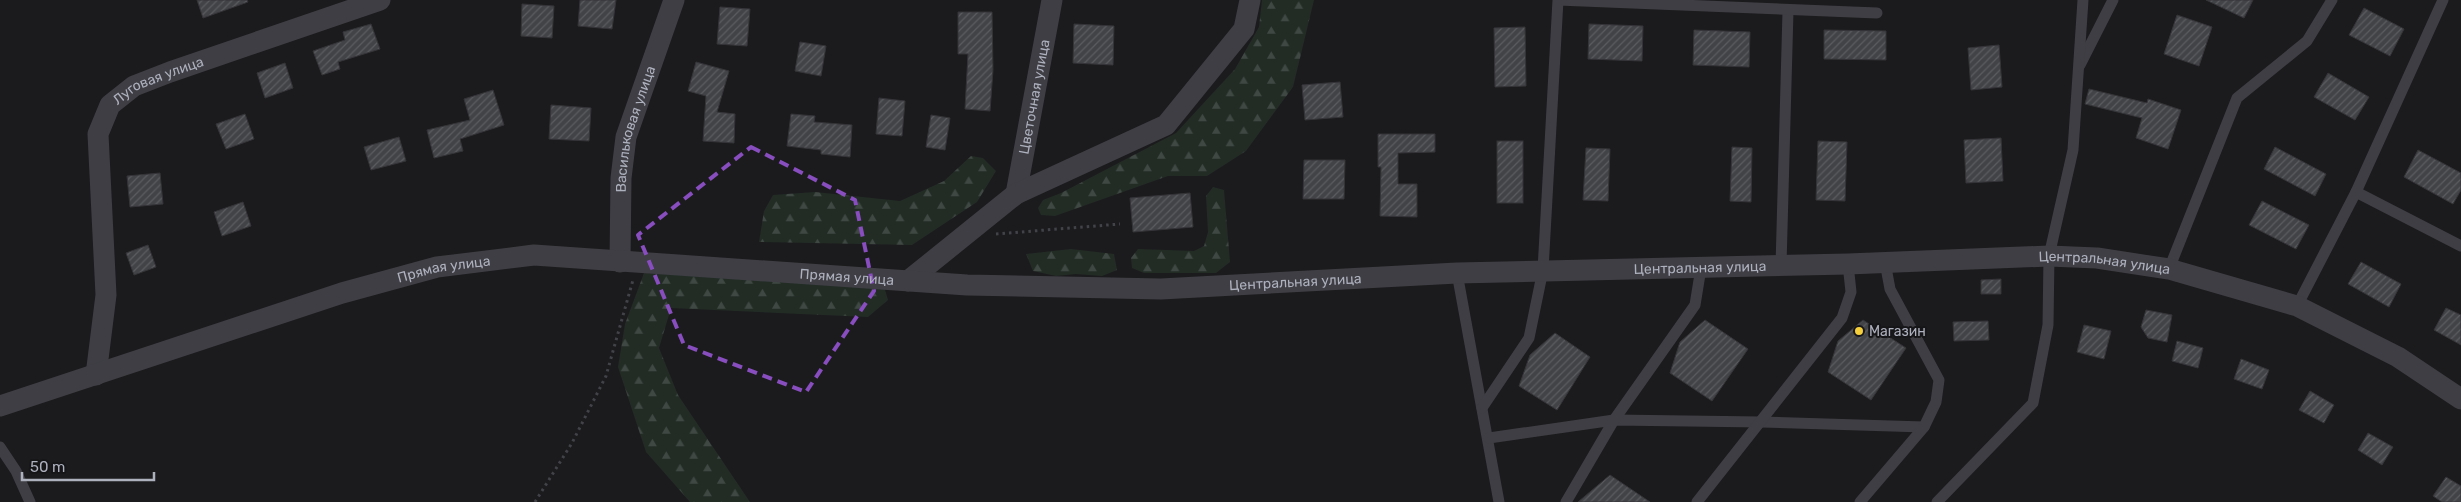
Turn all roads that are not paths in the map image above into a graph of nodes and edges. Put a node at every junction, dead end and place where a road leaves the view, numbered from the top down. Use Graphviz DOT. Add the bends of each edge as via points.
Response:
graph roads {
  1 [pos="380,0"];
  2 [pos="674,0"];
  3 [pos="1052,0"];
  4 [pos="1250,0"];
  5 [pos="2082,0"];
  6 [pos="2114,0"];
  7 [pos="2332,0"];
  8 [pos="2443,0"];
  9 [pos="1788,11"];
  10 [pos="1877,13"];
  11 [pos="2077,71"];
  12 [pos="2356,192"];
  13 [pos="1016,194"];
  14 [pos="2461,246"];
  15 [pos="2049,256"];
  16 [pos="629,262"];
  17 [pos="1885,262"];
  18 [pos="1848,264"];
  19 [pos="1781,266"];
  20 [pos="1701,268"];
  21 [pos="2169,269"];
  22 [pos="1543,270"];
  23 [pos="1456,273"];
  24 [pos="908,282"];
  25 [pos="2297,306"];
  26 [pos="96,375"];
  27 [pos="2461,399"];
  28 [pos="0,406"];
  29 [pos="1482,408"];
  30 [pos="1614,420"];
  31 [pos="1761,422"];
  32 [pos="1924,428"];
  33 [pos="1489,438"];
  34 [pos="0,448"];
  35 [pos="30,502"];
  36 [pos="1500,502"];
  37 [pos="1566,502"];
  38 [pos="1697,502"];
  39 [pos="1860,502"];
  40 [pos="1937,502"];
  1 -- 26 [label="street, Луговая улица" via="170,72 134,86 110,105 98,134 106,295"];
  2 -- 16 [label="street, Васильковая улица" via="626,137 621,178"];
  3 -- 13 [label="street, Цветочная улица"];
  4 -- 13 [label="street" via="1244,29 1166,125"];
  5 -- 11 [label="lane"];
  6 -- 11 [label="lane"];
  7 -- 21 [label="lane" via="2307,40 2238,98"];
  8 -- 12 [label="lane"];
  9 -- 10 [label="lane"];
  9 -- 19 [label="lane"];
  9 -- 22 [label="lane" via="1558,0"];
  11 -- 15 [label="lane" via="2073,150"];
  12 -- 14 [label="lane"];
  12 -- 25 [label="lane"];
  13 -- 24 [label="street"];
  15 -- 17 [label="street, Центральная улица"];
  15 -- 21 [label="street, Центральная улица" via="2097,258"];
  15 -- 40 [label="lane" via="2048,325 2033,403"];
  16 -- 24 [label="street, Прямая улица"];
  16 -- 26 [label="street, Прямая улица" via="534,255 437,267 342,293"];
  17 -- 18 [label="street, Центральная улица"];
  17 -- 32 [label="lane" via="1890,289 1939,380 1936,402"];
  18 -- 19 [label="street, Центральная улица"];
  18 -- 31 [label="lane" via="1851,292 1842,318"];
  19 -- 20 [label="street, Центральная улица"];
  20 -- 22 [label="street, Центральная улица"];
  20 -- 30 [label="lane" via="1695,305"];
  21 -- 25 [label="street, Центральная улица"];
  22 -- 23 [label="street, Центральная улица"];
  22 -- 29 [label="lane" via="1529,338"];
  23 -- 24 [label="street, Центральная улица" via="1161,289"];
  23 -- 29 [label="lane"];
  25 -- 27 [label="street, Центральная улица" via="2398,357"];
  26 -- 28 [label="street, Прямая улица"];
  29 -- 33 [label="lane"];
  30 -- 31 [label="lane"];
  30 -- 33 [label="lane"];
  30 -- 37 [label="lane"];
  31 -- 32 [label="lane"];
  31 -- 38 [label="lane"];
  32 -- 39 [label="lane"];
  33 -- 36 [label="lane"];
  34 -- 35 [label="lane" via="16,471"];
}
